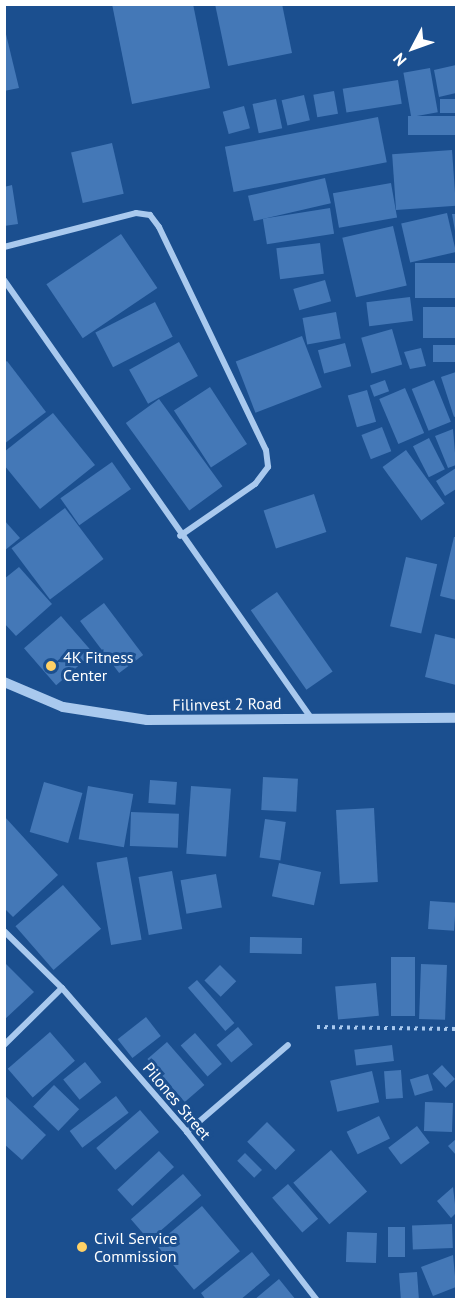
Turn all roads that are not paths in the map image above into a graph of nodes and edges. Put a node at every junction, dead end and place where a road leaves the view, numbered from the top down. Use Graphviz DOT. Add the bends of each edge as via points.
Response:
graph roads {
  1 [pos="4,247"];
  2 [pos="4,280"];
  3 [pos="180,536"];
  4 [pos="4,682"];
  5 [pos="311,718"];
  6 [pos="456,718"];
  7 [pos="4,932"];
  8 [pos="62,988"];
  9 [pos="4,1045"];
  10 [pos="288,1045"];
  11 [pos="187,1132"];
  12 [pos="317,1299"];
  1 -- 3 [label="street" via="136,213 150,215 159,227 266,450 268,467 255,484"];
  2 -- 3 [label="street"];
  3 -- 5 [label="street"];
  4 -- 5 [label="street, Filinvest 2 Road" via="63,707 147,720"];
  5 -- 6 [label="street, Filinvest 2 Road"];
  7 -- 8 [label="street, Pilones Street"];
  8 -- 9 [label="street"];
  8 -- 11 [label="street, Pilones Street"];
  10 -- 11 [label="street"];
  11 -- 12 [label="street, Pilones Street"];
}
